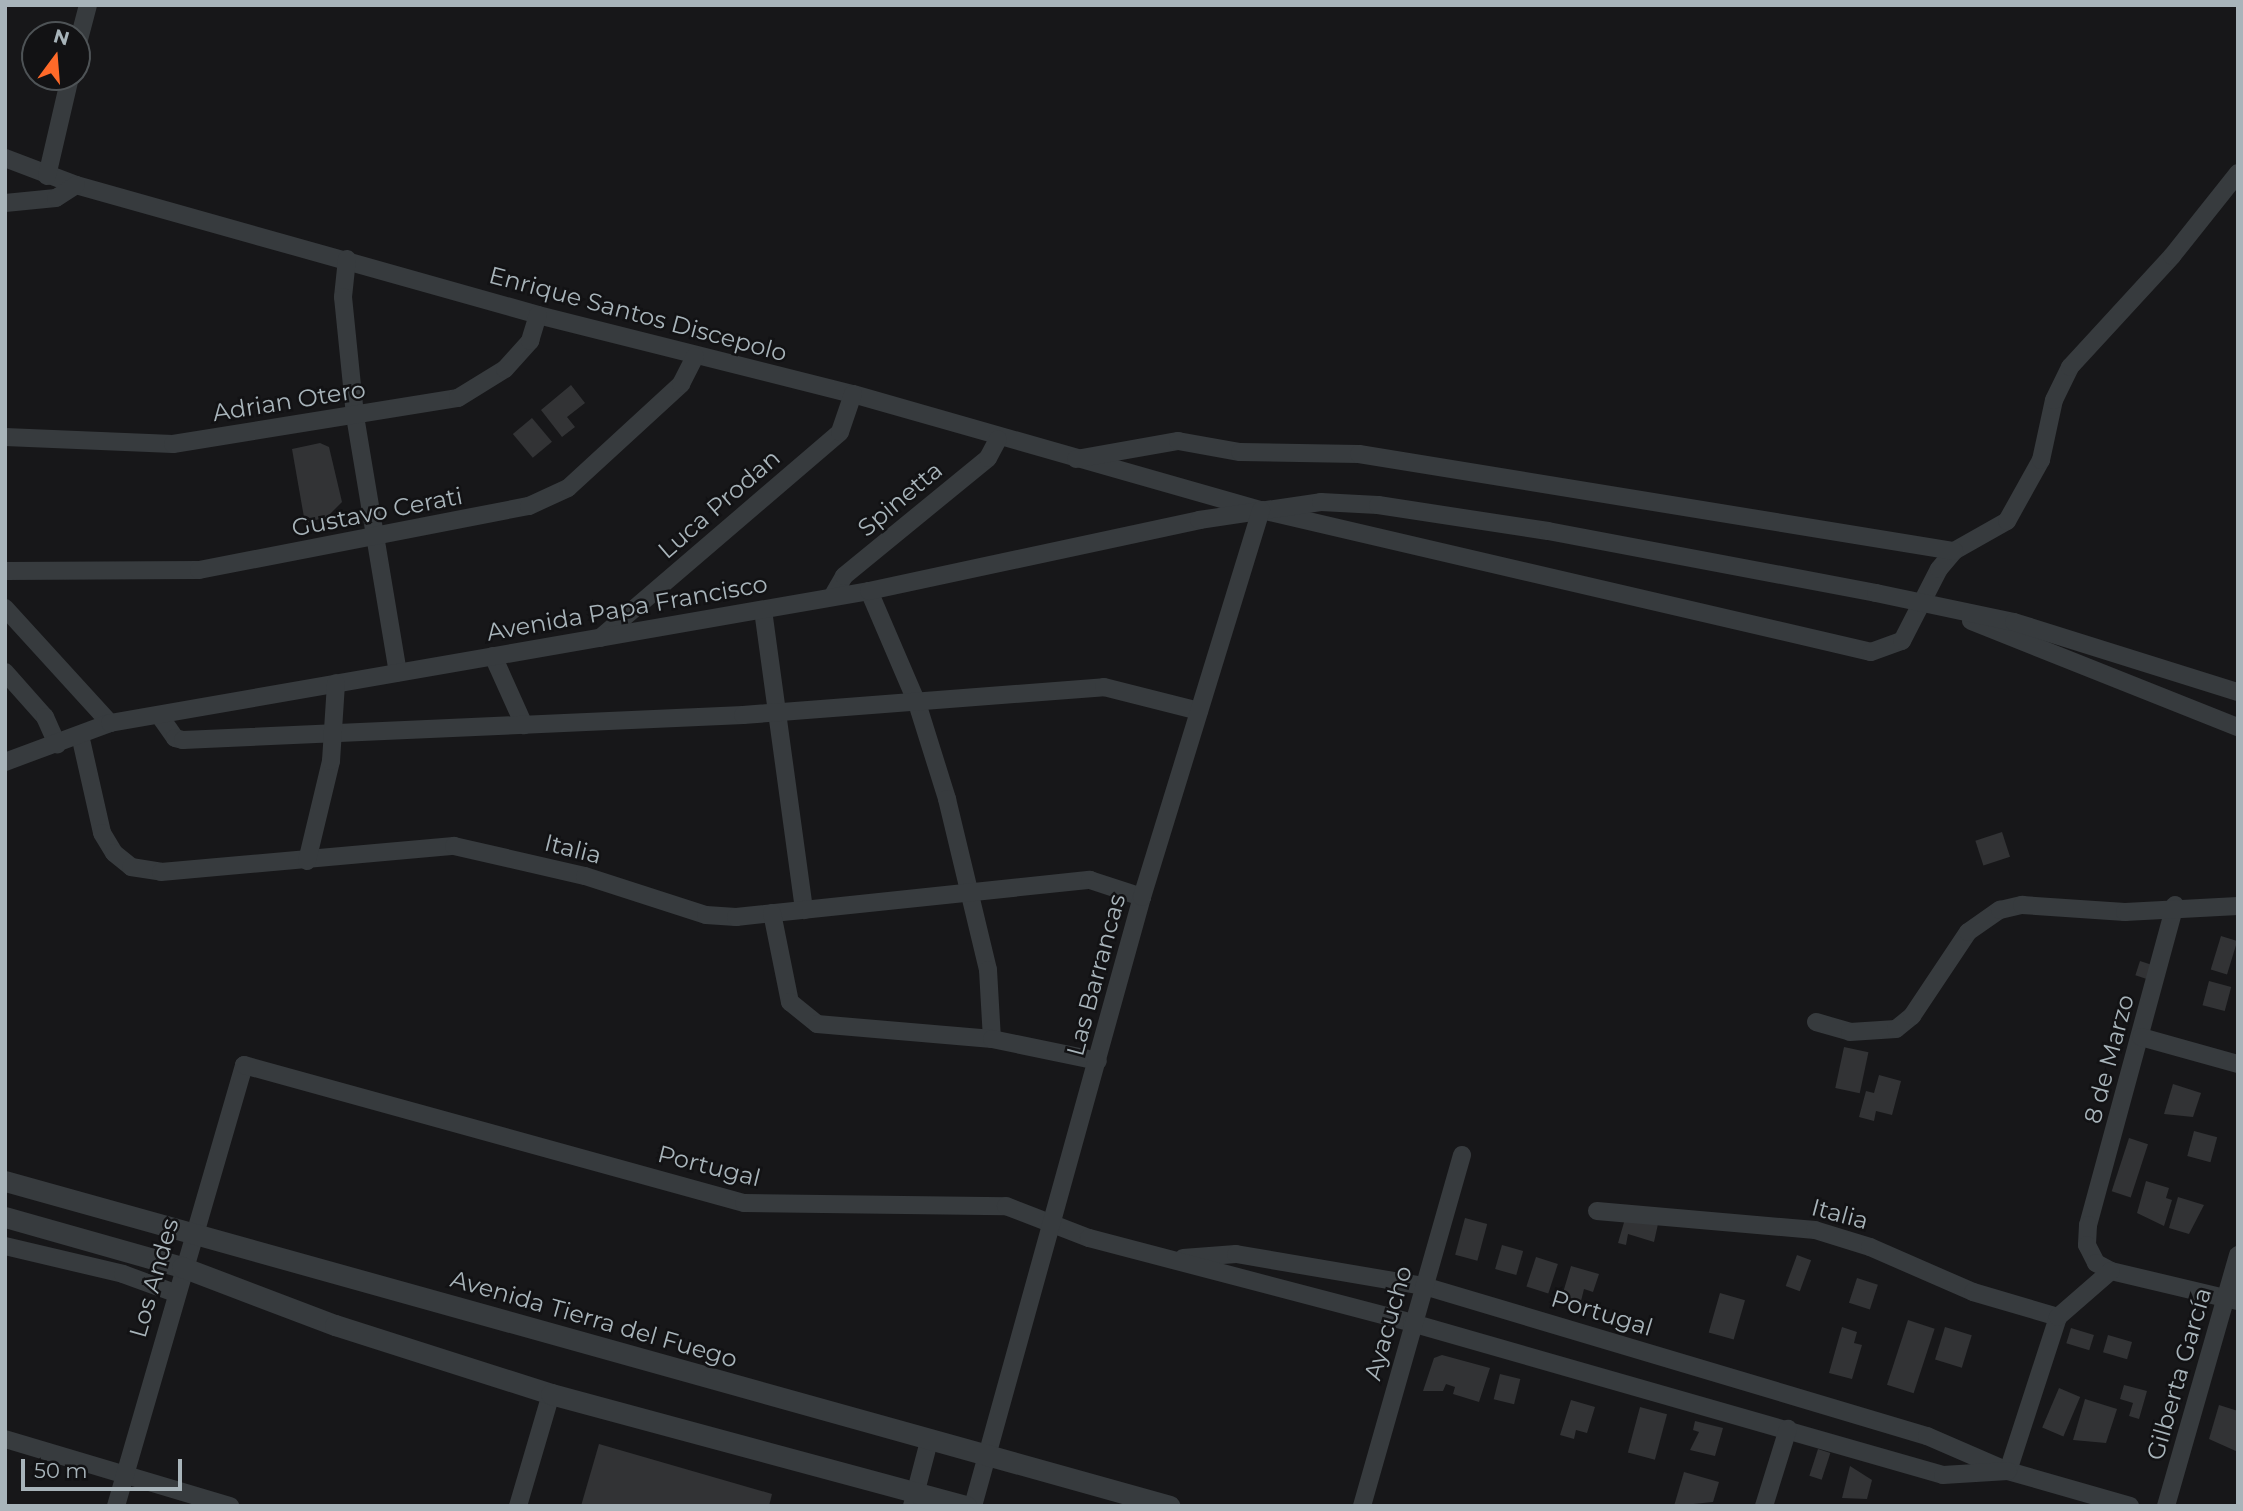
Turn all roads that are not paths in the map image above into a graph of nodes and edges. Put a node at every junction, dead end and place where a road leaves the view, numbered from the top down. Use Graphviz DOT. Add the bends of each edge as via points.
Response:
graph roads {
  1 [pos="67,91"];
  2 [pos="5,158"];
  3 [pos="2238,173"];
  4 [pos="47,176"];
  5 [pos="76,185"];
  6 [pos="5,203"];
  7 [pos="347,259"];
  8 [pos="538,315"];
  9 [pos="695,356"];
  10 [pos="853,394"];
  11 [pos="355,416"];
  12 [pos="5,438"];
  13 [pos="998,439"];
  14 [pos="1075,460"];
  15 [pos="1261,510"];
  16 [pos="379,539"];
  17 [pos="1954,551"];
  18 [pos="5,571"];
  19 [pos="869,591"];
  20 [pos="832,597"];
  21 [pos="1922,606"];
  22 [pos="5,608"];
  23 [pos="763,610"];
  24 [pos="1953,612"];
  25 [pos="599,639"];
  26 [pos="493,656"];
  27 [pos="5,672"];
  28 [pos="398,672"];
  29 [pos="336,683"];
  30 [pos="2238,692"];
  31 [pos="917,702"];
  32 [pos="1199,711"];
  33 [pos="777,712"];
  34 [pos="159,715"];
  35 [pos="110,723"];
  36 [pos="524,725"];
  37 [pos="2238,727"];
  38 [pos="334,733"];
  39 [pos="80,735"];
  40 [pos="57,744"];
  41 [pos="5,762"];
  42 [pos="307,861"];
  43 [pos="968,893"];
  44 [pos="1142,897"];
  45 [pos="2175,905"];
  46 [pos="2238,906"];
  47 [pos="804,910"];
  48 [pos="772,913"];
  49 [pos="1816,1022"];
  50 [pos="2141,1037"];
  51 [pos="992,1039"];
  52 [pos="1098,1061"];
  53 [pos="2238,1064"];
  54 [pos="244,1065"];
  55 [pos="1462,1155"];
  56 [pos="5,1181"];
  57 [pos="1597,1211"];
  58 [pos="5,1217"];
  59 [pos="1052,1223"];
  60 [pos="192,1233"];
  61 [pos="5,1246"];
  62 [pos="2238,1255"];
  63 [pos="1169,1259"];
  64 [pos="182,1267"];
  65 [pos="2111,1271"];
  66 [pos="1424,1286"];
  67 [pos="175,1293"];
  68 [pos="2232,1299"];
  69 [pos="2058,1317"];
  70 [pos="1412,1323"];
  71 [pos="551,1394"];
  72 [pos="1788,1429"];
  73 [pos="5,1439"];
  74 [pos="929,1441"];
  75 [pos="985,1455"];
  76 [pos="2008,1471"];
  77 [pos="124,1476"];
  78 [pos="913,1499"];
  79 [pos="116,1506"];
  80 [pos="230,1506"];
  81 [pos="518,1506"];
  82 [pos="966,1506"];
  83 [pos="973,1506"];
  84 [pos="1170,1506"];
  85 [pos="1362,1506"];
  86 [pos="1764,1506"];
  87 [pos="2130,1506"];
  88 [pos="2166,1506"];
  1 -- 4 [label="street"];
  2 -- 4 [label="street, Enrique Santos Discepolo"];
  3 -- 17 [label="street" via="2172,256 2070,367 2054,400 2041,460 2007,521"];
  4 -- 5 [label="street, Enrique Santos Discepolo"];
  5 -- 6 [label="street" via="56,198"];
  5 -- 7 [label="street, Enrique Santos Discepolo"];
  7 -- 8 [label="street, Enrique Santos Discepolo"];
  7 -- 11 [label="street" via="343,297"];
  8 -- 9 [label="street, Enrique Santos Discepolo"];
  8 -- 11 [label="street, Adrian Otero" via="530,341 493,381 475,392"];
  9 -- 10 [label="street, Enrique Santos Discepolo"];
  9 -- 16 [label="street, Gustavo Cerati" via="681,384 568,488 529,506"];
  10 -- 13 [label="street, Enrique Santos Discepolo"];
  10 -- 25 [label="street, Luca Prodan" via="839,432"];
  11 -- 12 [label="street, Adrian Otero" via="154,445"];
  11 -- 16 [label="street"];
  13 -- 14 [label="street, Enrique Santos Discepolo"];
  13 -- 20 [label="street, Spinetta" via="988,458 844,576"];
  14 -- 15 [label="street, Enrique Santos Discepolo"];
  14 -- 17 [label="street" via="1178,441 1240,452 1359,454"];
  15 -- 19 [label="street, Avenida Papa Francisco"];
  15 -- 21 [label="street, Avenida Papa Francisco" via="1321,502 1378,505 1548,531"];
  15 -- 21 [label="street, Enrique Santos Discepolo" via="1871,652 1902,641"];
  15 -- 32 [label="street, Las Barrancas"];
  16 -- 18 [label="street, Gustavo Cerati" via="157,575"];
  16 -- 28 [label="street"];
  17 -- 21 [label="street, Enrique Santos Discepolo" via="1939,569"];
  19 -- 20 [label="street, Avenida Papa Francisco"];
  19 -- 31 [label="street"];
  20 -- 23 [label="street, Avenida Papa Francisco"];
  21 -- 24 [label="street, Avenida Papa Francisco"];
  22 -- 35 [label="street"];
  23 -- 25 [label="street, Avenida Papa Francisco"];
  23 -- 33 [label="street"];
  24 -- 30 [label="street" via="2014,622"];
  24 -- 37 [label="street" via="2017,644"];
  25 -- 26 [label="street, Avenida Papa Francisco"];
  26 -- 28 [label="street, Avenida Papa Francisco"];
  26 -- 36 [label="street"];
  27 -- 40 [label="street" via="45,716"];
  28 -- 29 [label="street, Avenida Papa Francisco"];
  29 -- 34 [label="street, Avenida Papa Francisco"];
  29 -- 38 [label="street"];
  31 -- 32 [label="street" via="1122,688"];
  31 -- 33 [label="street"];
  31 -- 43 [label="street" via="947,799"];
  32 -- 44 [label="street, Las Barrancas"];
  33 -- 36 [label="street"];
  33 -- 47 [label="street"];
  34 -- 35 [label="street, Avenida Papa Francisco"];
  34 -- 38 [label="street" via="175,738 183,740"];
  35 -- 39 [label="street, Avenida Papa Francisco"];
  36 -- 38 [label="street"];
  38 -- 42 [label="street"];
  39 -- 40 [label="street, Avenida Papa Francisco"];
  39 -- 42 [label="street, Italia" via="102,833 114,853 131,867 161,872"];
  40 -- 41 [label="street, Avenida Papa Francisco"];
  42 -- 48 [label="street, Italia" via="454,846 585,876 706,915"];
  43 -- 44 [label="street, Italia" via="1090,880"];
  43 -- 47 [label="street, Italia"];
  43 -- 51 [label="street" via="988,970"];
  44 -- 52 [label="street, Las Barrancas"];
  45 -- 46 [label="street"];
  45 -- 49 [label="street" via="2125,912 2022,905 2000,910 1968,932 1912,1016 1896,1029 1850,1032"];
  45 -- 50 [label="street, 8 de Marzo"];
  47 -- 48 [label="street, Italia"];
  48 -- 51 [label="street" via="790,1002 802,1016 817,1024"];
  50 -- 53 [label="street"];
  50 -- 65 [label="street, 8 de Marzo" via="2088,1225 2087,1245 2096,1263"];
  51 -- 52 [label="street"];
  52 -- 59 [label="street, Las Barrancas"];
  54 -- 59 [label="street, Portugal" via="744,1203 1006,1206"];
  54 -- 60 [label="street, Los Andes"];
  55 -- 66 [label="street, Ayacucho"];
  56 -- 60 [label="street, Avenida Tierra del Fuego"];
  57 -- 69 [label="street, Italia" via="1815,1230 1870,1247 1973,1292"];
  58 -- 64 [label="street"];
  59 -- 63 [label="street, Portugal"];
  59 -- 75 [label="street, Las Barrancas"];
  60 -- 64 [label="street, Los Andes"];
  60 -- 74 [label="street, Avenida Tierra del Fuego"];
  61 -- 67 [label="street"];
  62 -- 68 [label="street, Gilberta García"];
  63 -- 66 [label="street, Portugal" via="1236,1254"];
  63 -- 70 [label="street, Portugal"];
  64 -- 67 [label="street, Los Andes"];
  64 -- 71 [label="street" via="335,1325"];
  65 -- 68 [label="street"];
  65 -- 69 [label="street"];
  66 -- 70 [label="street, Ayacucho"];
  66 -- 76 [label="street, Portugal" via="1927,1436"];
  67 -- 77 [label="street, Los Andes"];
  68 -- 88 [label="street, Gilberta García"];
  69 -- 76 [label="street"];
  70 -- 72 [label="street, Portugal"];
  70 -- 85 [label="street, Ayacucho"];
  71 -- 78 [label="street"];
  71 -- 81 [label="street"];
  72 -- 76 [label="street, Portugal" via="1943,1475"];
  72 -- 86 [label="street"];
  73 -- 77 [label="street"];
  74 -- 75 [label="street, Avenida Tierra del Fuego"];
  74 -- 78 [label="street"];
  75 -- 83 [label="street, Las Barrancas"];
  75 -- 84 [label="street, Avenida Tierra del Fuego"];
  76 -- 87 [label="street, Portugal"];
  77 -- 79 [label="street, Los Andes"];
  77 -- 80 [label="street"];
  78 -- 82 [label="street"];
}
